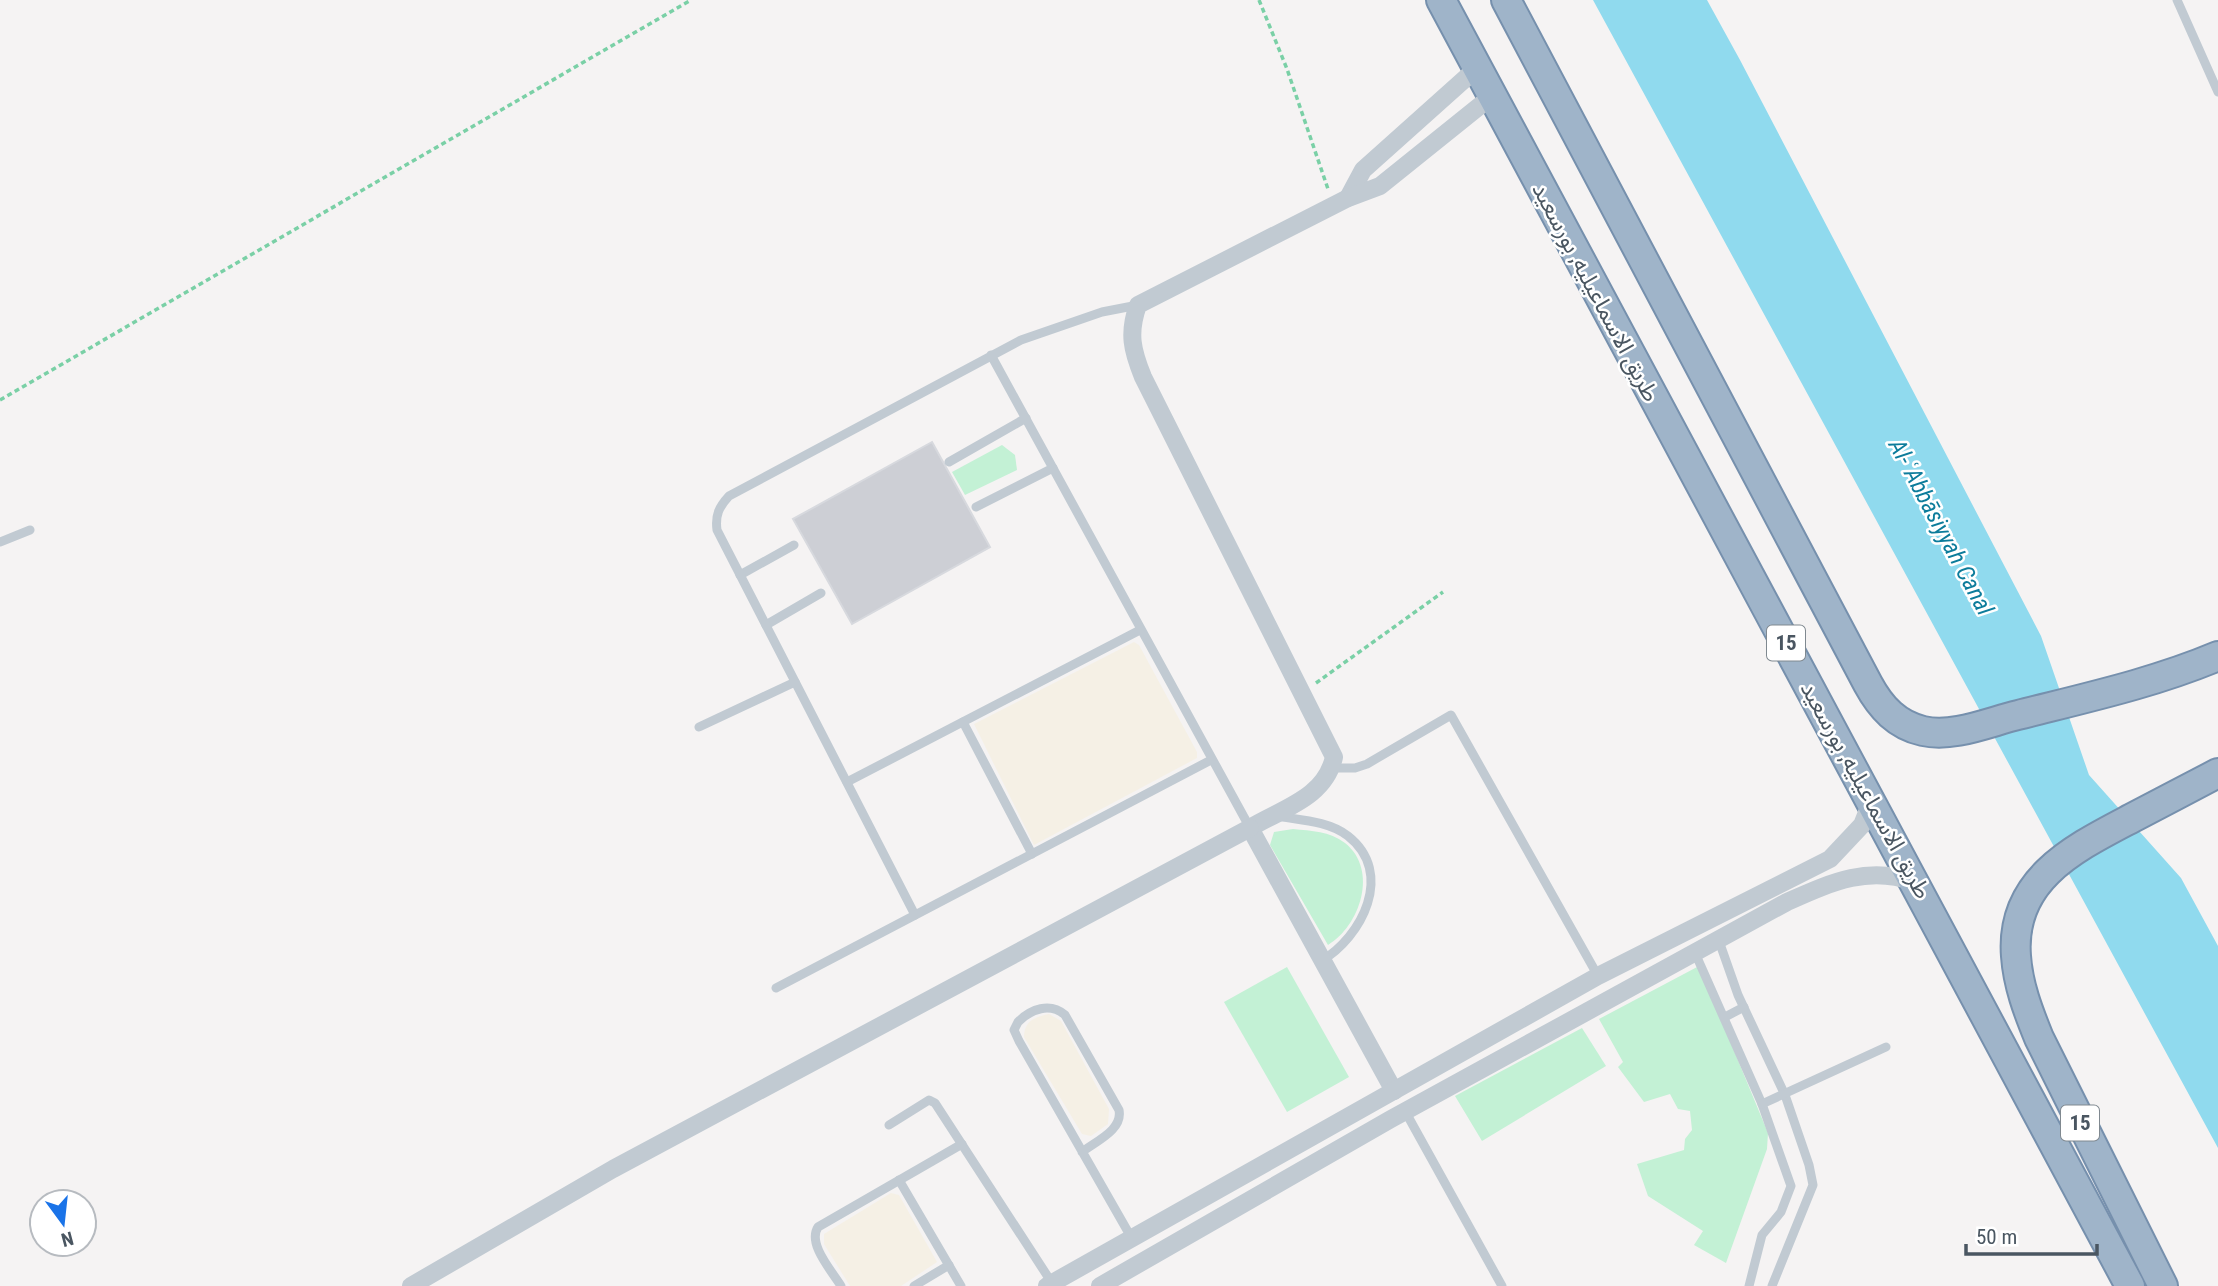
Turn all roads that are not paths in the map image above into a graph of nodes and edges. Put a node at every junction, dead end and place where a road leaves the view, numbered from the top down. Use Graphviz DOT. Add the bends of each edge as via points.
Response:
graph roads {
  1 [pos="1441,0"];
  2 [pos="1506,0"];
  3 [pos="2177,0"];
  4 [pos="1477,68"];
  5 [pos="2218,92"];
  6 [pos="1492,96"];
  7 [pos="1348,198"];
  8 [pos="1138,305"];
  9 [pos="992,355"];
  10 [pos="1026,418"];
  11 [pos="949,462"];
  12 [pos="1053,468"];
  13 [pos="976,507"];
  14 [pos="30,530"];
  15 [pos="0,542"];
  16 [pos="794,545"];
  17 [pos="740,575"];
  18 [pos="821,593"];
  19 [pos="766,625"];
  20 [pos="1140,629"];
  21 [pos="2218,656"];
  22 [pos="795,682"];
  23 [pos="963,722"];
  24 [pos="699,727"];
  25 [pos="1211,760"];
  26 [pos="1332,768"];
  27 [pos="2218,773"];
  28 [pos="847,782"];
  29 [pos="1872,800"];
  30 [pos="1272,815"];
  31 [pos="1250,828"];
  32 [pos="1032,854"];
  33 [pos="1917,882"];
  34 [pos="915,915"];
  35 [pos="1685,935"];
  36 [pos="1719,942"];
  37 [pos="1696,955"];
  38 [pos="1321,961"];
  39 [pos="1598,976"];
  40 [pos="776,988"];
  41 [pos="1744,1007"];
  42 [pos="1726,1017"];
  43 [pos="1886,1046"];
  44 [pos="1394,1090"];
  45 [pos="1785,1095"];
  46 [pos="1762,1104"];
  47 [pos="1406,1111"];
  48 [pos="889,1125"];
  49 [pos="962,1144"];
  50 [pos="1082,1152"];
  51 [pos="1247,1171"];
  52 [pos="899,1180"];
  53 [pos="1260,1193"];
  54 [pos="1131,1237"];
  55 [pos="1145,1260"];
  56 [pos="949,1265"];
  57 [pos="1107,1284"];
  58 [pos="1049,1285"];
  59 [pos="1751,1285"];
  60 [pos="411,1286"];
  61 [pos="841,1286"];
  62 [pos="915,1286"];
  63 [pos="961,1286"];
  64 [pos="1502,1286"];
  65 [pos="1772,1286"];
  66 [pos="2130,1286"];
  67 [pos="2163,1286"];
  1 -- 4 [label="highway, طريق الاسماعيليه, بورسعيد / 15"];
  2 -- 21 [label="highway" via="1877,702 1891,715 1916,729 1945,733 2143,683"];
  3 -- 5 [label="lane"];
  4 -- 6 [label="highway, طريق الاسماعيليه, بورسعيد / 15"];
  4 -- 7 [label="street" via="1363,170"];
  6 -- 7 [label="street" via="1380,186"];
  6 -- 29 [label="highway, طريق الاسماعيليه, بورسعيد / 15"];
  7 -- 8 [label="street"];
  8 -- 9 [label="lane" via="1062,324"];
  8 -- 26 [label="street" via="1130,347 1334,757"];
  9 -- 10 [label="lane"];
  9 -- 17 [label="lane" via="729,496 715,519"];
  10 -- 11 [label="lane"];
  10 -- 12 [label="lane"];
  12 -- 13 [label="lane"];
  12 -- 20 [label="lane"];
  14 -- 15 [label="lane"];
  16 -- 17 [label="lane"];
  17 -- 19 [label="lane"];
  18 -- 19 [label="lane"];
  19 -- 22 [label="lane"];
  20 -- 23 [label="lane"];
  20 -- 25 [label="lane"];
  22 -- 24 [label="lane"];
  22 -- 28 [label="lane"];
  23 -- 28 [label="lane"];
  23 -- 32 [label="lane"];
  25 -- 31 [label="lane"];
  25 -- 32 [label="lane"];
  26 -- 30 [label="street" via="1319,790"];
  26 -- 39 [label="lane" via="1367,764 1451,715"];
  27 -- 67 [label="highway, 15" via="2072,849 2048,869 2029,894 2018,924 2015,954 2022,997"];
  28 -- 34 [label="lane"];
  29 -- 33 [label="highway, طريق الاسماعيليه, بورسعيد / 15"];
  29 -- 35 [label="street" via="1862,825 1830,859"];
  30 -- 31 [label="street"];
  30 -- 38 [label="lane" via="1334,828 1355,843 1366,861 1371,883 1366,912 1347,941"];
  31 -- 38 [label="street"];
  31 -- 60 [label="street" via="613,1170"];
  32 -- 34 [label="lane"];
  33 -- 36 [label="street" via="1878,874 1828,884"];
  33 -- 66 [label="highway, طريق الاسماعيليه, بورسعيد / 15"];
  34 -- 40 [label="lane"];
  35 -- 37 [label="street"];
  35 -- 39 [label="street"];
  36 -- 37 [label="street"];
  36 -- 41 [label="lane"];
  37 -- 42 [label="lane"];
  37 -- 47 [label="street"];
  38 -- 44 [label="street"];
  39 -- 44 [label="street"];
  41 -- 42 [label="lane"];
  41 -- 45 [label="lane"];
  42 -- 46 [label="lane"];
  43 -- 45 [label="lane"];
  44 -- 47 [label="street"];
  44 -- 47 [label="street"];
  44 -- 51 [label="street"];
  45 -- 46 [label="lane"];
  45 -- 65 [label="lane" via="1813,1185"];
  46 -- 59 [label="lane" via="1791,1186 1781,1212 1762,1235"];
  47 -- 53 [label="street"];
  47 -- 64 [label="lane"];
  48 -- 49 [label="lane" via="932,1101"];
  49 -- 52 [label="lane"];
  49 -- 58 [label="lane"];
  50 -- 50 [label="lane" via="1016,1035 1018,1022 1038,1009 1051,1008 1065,1015 1119,1110 1115,1128"];
  50 -- 54 [label="lane"];
  51 -- 53 [label="street"];
  51 -- 54 [label="street"];
  52 -- 56 [label="lane"];
  52 -- 61 [label="lane" via="815,1230 816,1244"];
  53 -- 55 [label="street"];
  54 -- 55 [label="street"];
  54 -- 58 [label="street"];
  55 -- 57 [label="street"];
  56 -- 62 [label="lane"];
  56 -- 63 [label="lane"];
}
